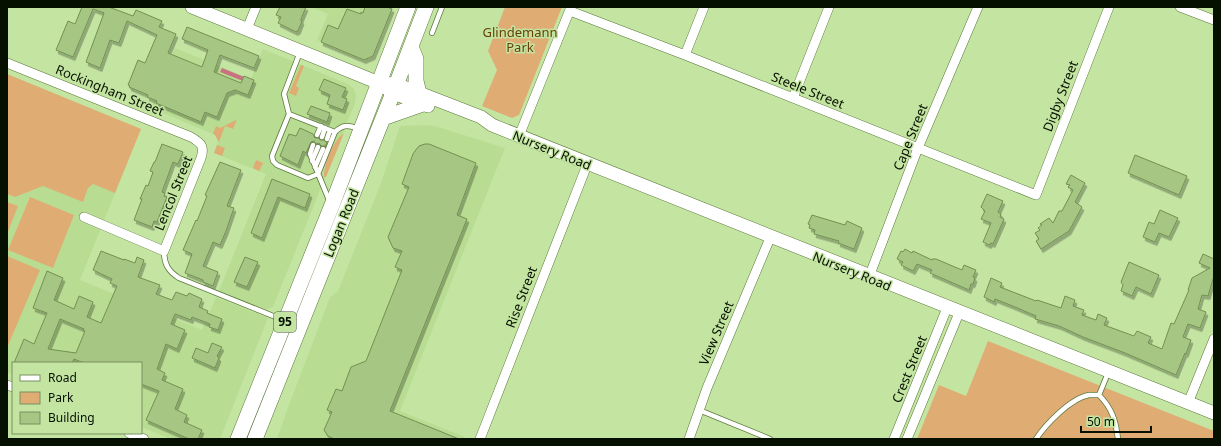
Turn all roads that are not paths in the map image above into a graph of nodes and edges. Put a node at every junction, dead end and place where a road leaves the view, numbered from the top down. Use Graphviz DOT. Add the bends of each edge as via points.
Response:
graph roads {
  1 [pos="192,7"];
  2 [pos="256,7"];
  3 [pos="408,7"];
  4 [pos="426,7"];
  5 [pos="442,7"];
  6 [pos="704,7"];
  7 [pos="829,7"];
  8 [pos="978,7"];
  9 [pos="1109,7"];
  10 [pos="1180,7"];
  11 [pos="570,9"];
  12 [pos="1214,20"];
  13 [pos="247,29"];
  14 [pos="432,33"];
  15 [pos="411,47"];
  16 [pos="301,51"];
  17 [pos="686,54"];
  18 [pos="7,63"];
  19 [pos="379,83"];
  20 [pos="395,88"];
  21 [pos="421,98"];
  22 [pos="792,98"];
  23 [pos="289,114"];
  24 [pos="383,118"];
  25 [pos="328,129"];
  26 [pos="369,132"];
  27 [pos="519,136"];
  28 [pos="201,145"];
  29 [pos="918,148"];
  30 [pos="587,165"];
  31 [pos="315,167"];
  32 [pos="318,174"];
  33 [pos="1036,195"];
  34 [pos="332,206"];
  35 [pos="84,217"];
  36 [pos="770,238"];
  37 [pos="164,250"];
  38 [pos="869,278"];
  39 [pos="947,308"];
  40 [pos="959,313"];
  41 [pos="286,321"];
  42 [pos="1214,339"];
  43 [pos="1109,372"];
  44 [pos="1099,396"];
  45 [pos="1188,403"];
  46 [pos="699,410"];
  47 [pos="1214,413"];
  48 [pos="132,434"];
  49 [pos="144,439"];
  50 [pos="238,439"];
  51 [pos="255,439"];
  52 [pos="480,439"];
  53 [pos="689,439"];
  54 [pos="770,439"];
  55 [pos="894,439"];
  56 [pos="907,439"];
  57 [pos="1036,439"];
  58 [pos="1118,439"];
  1 -- 13 [label="main road, Nursery Road"];
  2 -- 13 [label="street"];
  3 -- 19 [label="main road, Logan Road / 95"];
  4 -- 15 [label="main road, Logan Road / 95"];
  5 -- 14 [label="lane"];
  6 -- 17 [label="street"];
  7 -- 22 [label="street"];
  8 -- 29 [label="street, Cape Street"];
  9 -- 33 [label="street, Digby Street"];
  10 -- 12 [label="street"];
  11 -- 17 [label="street, Steele Street"];
  11 -- 27 [label="street"];
  13 -- 16 [label="main road, Nursery Road"];
  15 -- 20 [label="main road, Logan Road / 95"];
  15 -- 21 [label="main road" via="416,59 416,82"];
  16 -- 19 [label="main road, Nursery Road"];
  16 -- 23 [label="lane" via="284,94"];
  17 -- 22 [label="street, Steele Street"];
  18 -- 28 [label="street, Rockingham Street" via="192,137"];
  19 -- 20 [label="main road, Nursery Road"];
  19 -- 26 [label="main road, Logan Road / 95"];
  20 -- 21 [label="main road, Nursery Road"];
  20 -- 24 [label="main road, Logan Road / 95"];
  21 -- 24 [label="main road"];
  21 -- 27 [label="main road, Nursery Road" via="479,124 492,125"];
  22 -- 29 [label="street, Steele Street"];
  23 -- 25 [label="lane"];
  23 -- 32 [label="lane" via="272,156 273,161 308,178"];
  24 -- 26 [label="main road, Logan Road / 95"];
  25 -- 25 [label="lane" via="322,137"];
  25 -- 26 [label="lane" via="349,125"];
  25 -- 32 [label="lane"];
  26 -- 34 [label="main road, Logan Road / 95"];
  26 -- 51 [label="main road, Logan Road / 95"];
  27 -- 30 [label="main road, Nursery Road"];
  28 -- 37 [label="street, Lencol Street" via="201,158"];
  29 -- 33 [label="street, Steele Street"];
  29 -- 38 [label="street, Cape Street"];
  30 -- 36 [label="main road, Nursery Road"];
  30 -- 52 [label="street, Rise Street"];
  31 -- 31 [label="lane" via="312,161 318,147"];
  31 -- 32 [label="lane"];
  32 -- 34 [label="lane"];
  34 -- 41 [label="main road, Logan Road / 95"];
  35 -- 37 [label="street"];
  36 -- 38 [label="main road, Nursery Road"];
  36 -- 46 [label="street, View Street"];
  37 -- 41 [label="lane" via="166,266 179,278"];
  38 -- 39 [label="main road, Nursery Road"];
  39 -- 40 [label="main road, Nursery Road"];
  39 -- 55 [label="street, Crest Street"];
  40 -- 43 [label="main road, Nursery Road"];
  40 -- 56 [label="street, Crest Street"];
  41 -- 50 [label="main road, Logan Road / 95"];
  42 -- 45 [label="street"];
  43 -- 44 [label="lane"];
  43 -- 45 [label="main road, Nursery Road"];
  44 -- 57 [label="lane" via="1090,395 1067,406"];
  44 -- 58 [label="lane" via="1106,402 1114,418"];
  45 -- 47 [label="main road, Nursery Road"];
  46 -- 53 [label="street, View Street"];
  46 -- 54 [label="lane"];
  48 -- 49 [label="street"];
}
